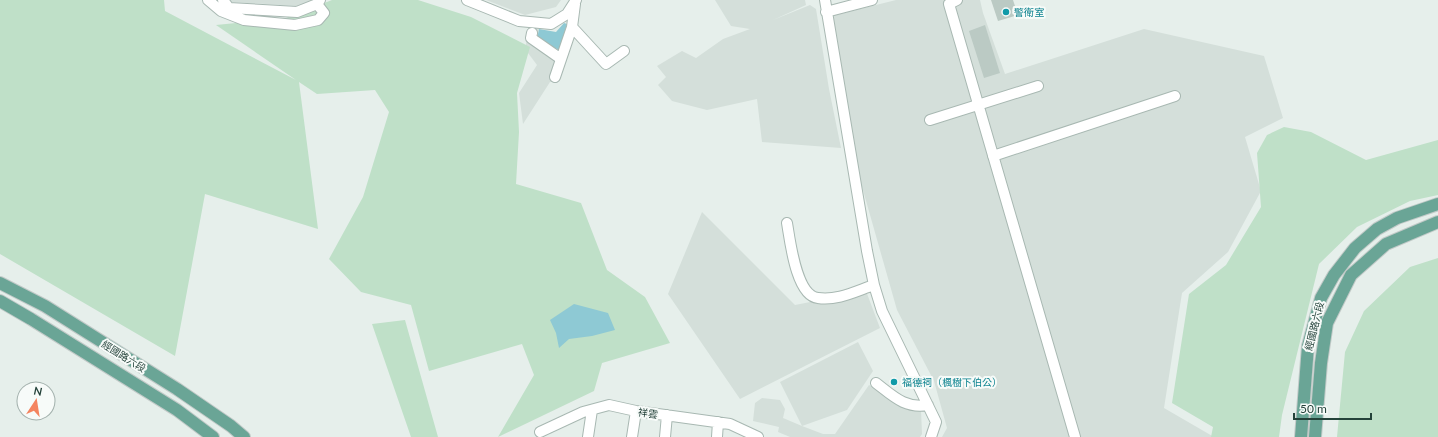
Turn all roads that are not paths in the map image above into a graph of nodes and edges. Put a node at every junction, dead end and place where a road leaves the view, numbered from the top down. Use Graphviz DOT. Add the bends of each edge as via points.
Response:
graph roads {
  1 [pos="208,0"];
  2 [pos="223,0"];
  3 [pos="467,0"];
  4 [pos="576,0"];
  5 [pos="825,0"];
  6 [pos="872,0"];
  7 [pos="958,0"];
  8 [pos="318,2"];
  9 [pos="826,12"];
  10 [pos="572,27"];
  11 [pos="532,32"];
  12 [pos="624,51"];
  13 [pos="561,59"];
  14 [pos="555,78"];
  15 [pos="1038,86"];
  16 [pos="1174,96"];
  17 [pos="978,105"];
  18 [pos="930,120"];
  19 [pos="993,156"];
  20 [pos="1433,205"];
  21 [pos="1436,222"];
  22 [pos="787,223"];
  23 [pos="0,282"];
  24 [pos="874,284"];
  25 [pos="0,301"];
  26 [pos="876,383"];
  27 [pos="928,405"];
  28 [pos="592,410"];
  29 [pos="636,411"];
  30 [pos="667,415"];
  31 [pos="718,422"];
  32 [pos="547,432"];
  33 [pos="213,437"];
  34 [pos="244,437"];
  35 [pos="588,437"];
  36 [pos="632,437"];
  37 [pos="665,437"];
  38 [pos="717,437"];
  39 [pos="758,437"];
  40 [pos="931,437"];
  41 [pos="1075,437"];
  42 [pos="1301,437"];
  43 [pos="1315,437"];
  1 -- 8 [label="street" via="221,11 244,20 295,25 318,20 324,13"];
  2 -- 8 [label="street" via="229,8 297,12"];
  3 -- 4 [label="street" via="519,21 551,24 567,14"];
  4 -- 10 [label="street"];
  5 -- 9 [label="street"];
  6 -- 9 [label="street"];
  7 -- 17 [label="street" via="949,4"];
  9 -- 24 [label="street"];
  10 -- 12 [label="street" via="606,64"];
  10 -- 13 [label="street"];
  11 -- 13 [label="street" via="531,38"];
  13 -- 14 [label="street"];
  15 -- 17 [label="street"];
  16 -- 19 [label="street"];
  17 -- 18 [label="street"];
  17 -- 19 [label="street"];
  19 -- 41 [label="street"];
  20 -- 21 [label="main road"];
  20 -- 42 [label="main road, 經國路六段" via="1397,218 1377,229 1355,248 1334,275 1321,298 1308,346"];
  21 -- 43 [label="main road, 經國路六段" via="1386,244 1352,274 1327,323"];
  22 -- 24 [label="street" via="792,256 804,288 816,298 836,298"];
  23 -- 34 [label="main road, 經國路六段" via="46,306 177,389"];
  24 -- 27 [label="street" via="882,311"];
  25 -- 33 [label="main road, 經國路六段" via="177,410"];
  26 -- 27 [label="street" via="910,406"];
  27 -- 40 [label="street" via="936,422"];
  28 -- 29 [label="street, 祥雲" via="609,405"];
  28 -- 32 [label="street, 祥雲" via="583,412"];
  28 -- 35 [label="street"];
  29 -- 30 [label="street, 祥雲"];
  29 -- 36 [label="street"];
  30 -- 31 [label="street, 祥雲"];
  30 -- 37 [label="street"];
  31 -- 38 [label="street"];
  31 -- 39 [label="street, 祥雲" via="730,424"];
}
